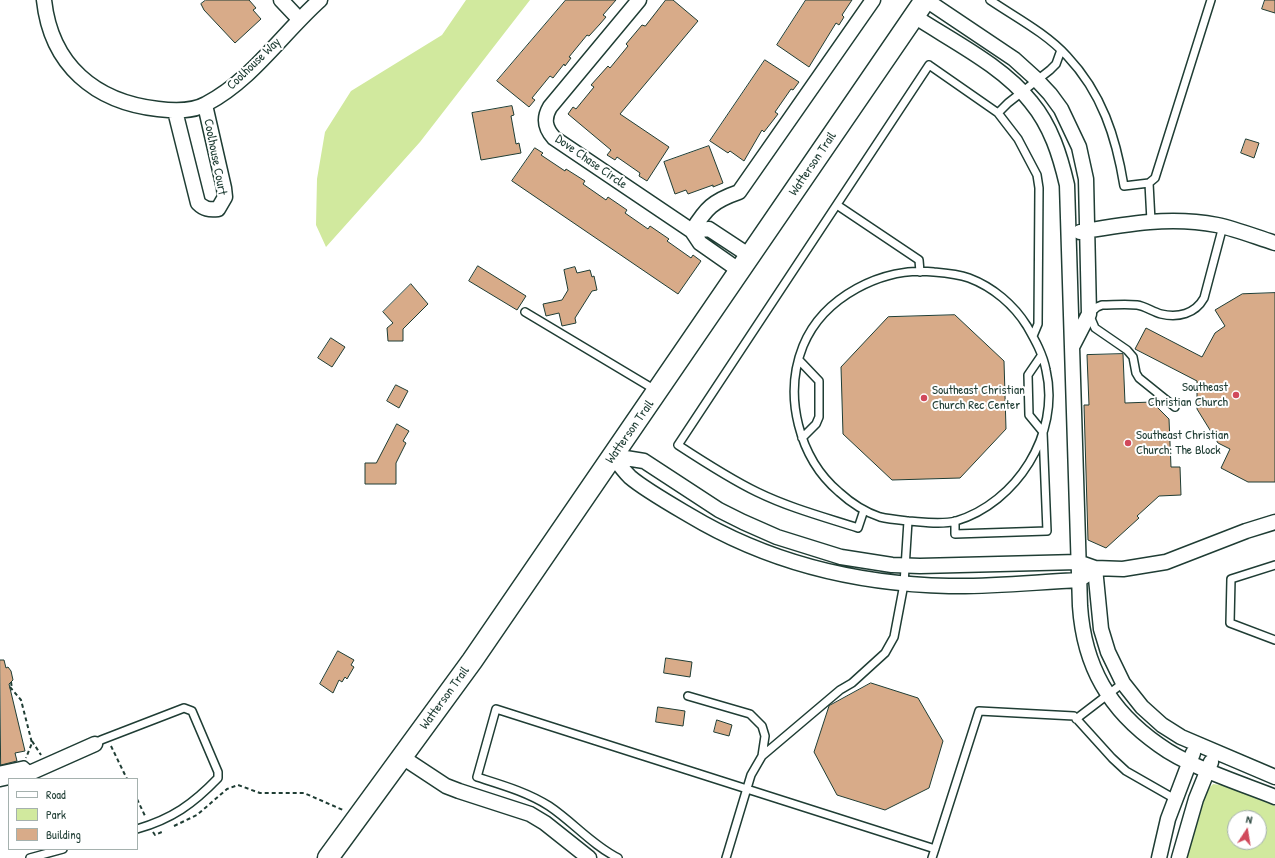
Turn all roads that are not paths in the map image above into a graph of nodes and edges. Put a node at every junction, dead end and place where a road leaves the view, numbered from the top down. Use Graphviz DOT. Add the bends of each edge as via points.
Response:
graph roads {
  1 [pos="44,0"];
  2 [pos="281,0"];
  3 [pos="320,0"];
  4 [pos="639,0"];
  5 [pos="873,0"];
  6 [pos="990,0"];
  7 [pos="1211,0"];
  8 [pos="922,5"];
  9 [pos="299,19"];
  10 [pos="1061,50"];
  11 [pos="1038,81"];
  12 [pos="1022,91"];
  13 [pos="205,105"];
  14 [pos="175,111"];
  15 [pos="998,113"];
  16 [pos="1149,183"];
  17 [pos="837,205"];
  18 [pos="1151,221"];
  19 [pos="1223,226"];
  20 [pos="1088,230"];
  21 [pos="692,231"];
  22 [pos="1069,233"];
  23 [pos="1275,243"];
  24 [pos="745,264"];
  25 [pos="920,272"];
  26 [pos="1069,277"];
  27 [pos="525,312"];
  28 [pos="1089,314"];
  29 [pos="1033,336"];
  30 [pos="1072,348"];
  31 [pos="1041,356"];
  32 [pos="799,360"];
  33 [pos="658,391"];
  34 [pos="1174,407"];
  35 [pos="1043,432"];
  36 [pos="802,438"];
  37 [pos="613,456"];
  38 [pos="864,510"];
  39 [pos="908,521"];
  40 [pos="955,521"];
  41 [pos="1275,522"];
  42 [pos="1078,562"];
  43 [pos="1275,565"];
  44 [pos="905,566"];
  45 [pos="1095,568"];
  46 [pos="1079,580"];
  47 [pos="904,584"];
  48 [pos="1275,640"];
  49 [pos="1123,683"];
  50 [pos="1107,695"];
  51 [pos="688,696"];
  52 [pos="1076,718"];
  53 [pos="98,742"];
  54 [pos="1198,744"];
  55 [pos="1216,752"];
  56 [pos="762,756"];
  57 [pos="402,757"];
  58 [pos="1190,762"];
  59 [pos="32,766"];
  60 [pos="0,770"];
  61 [pos="1208,770"];
  62 [pos="1275,777"];
  63 [pos="0,779"];
  64 [pos="747,790"];
  65 [pos="1275,798"];
  66 [pos="1175,799"];
  67 [pos="138,829"];
  68 [pos="935,849"];
  69 [pos="59,850"];
  70 [pos="30,858"];
  71 [pos="328,858"];
  72 [pos="589,858"];
  73 [pos="618,858"];
  74 [pos="726,858"];
  75 [pos="932,858"];
  76 [pos="1159,858"];
  77 [pos="1179,858"];
  1 -- 14 [label="street, Coolhouse Way" via="50,29 63,56 82,79 101,94 125,103"];
  2 -- 9 [label="street"];
  3 -- 9 [label="street, Coolhouse Way"];
  4 -- 21 [label="street, Dove Chase Circle" via="550,107 545,122 547,130 554,138"];
  5 -- 21 [label="street" via="739,192 709,207"];
  6 -- 10 [label="lane"];
  7 -- 16 [label="lane" via="1155,178"];
  8 -- 11 [label="street" via="1014,59"];
  8 -- 12 [label="street"];
  8 -- 24 [label="main road, Watterson Trail"];
  9 -- 13 [label="street, Coolhouse Way" via="238,83"];
  10 -- 11 [label="lane" via="1056,64"];
  10 -- 16 [label="lane" via="1102,104 1113,135 1124,186"];
  11 -- 12 [label="lane"];
  11 -- 20 [label="street" via="1061,109 1079,147 1086,179"];
  12 -- 15 [label="lane"];
  12 -- 22 [label="street" via="1046,123 1063,165 1067,185"];
  13 -- 14 [label="street, Coolhouse Way"];
  13 -- 14 [label="street, Coolhouse Court" via="225,193 223,204 218,209 203,208 198,203"];
  15 -- 17 [label="lane" via="929,65"];
  15 -- 29 [label="lane" via="1018,139 1031,162 1039,188 1038,324"];
  16 -- 18 [label="lane"];
  17 -- 25 [label="lane" via="919,260"];
  17 -- 38 [label="lane" via="678,446 757,492 815,515 858,528"];
  18 -- 19 [label="street" via="1182,220"];
  18 -- 20 [label="street"];
  19 -- 23 [label="street"];
  19 -- 28 [label="lane" via="1204,298 1200,306 1194,310 1180,316 1172,316 1138,306 1102,305"];
  20 -- 22 [label="street"];
  20 -- 28 [label="street"];
  21 -- 24 [label="street, Dove Chase Circle" via="700,244"];
  22 -- 26 [label="street"];
  24 -- 33 [label="main road, Watterson Trail"];
  25 -- 29 [label="lane" via="932,271 970,278 992,290 1008,302"];
  25 -- 32 [label="lane" via="881,277 854,289 832,305 810,332"];
  26 -- 28 [label="street" via="1077,297"];
  26 -- 30 [label="street"];
  27 -- 33 [label="lane"];
  28 -- 30 [label="street"];
  28 -- 34 [label="lane" via="1096,328 1127,350 1139,378"];
  29 -- 31 [label="lane"];
  30 -- 42 [label="street"];
  31 -- 35 [label="lane" via="1048,388"];
  31 -- 35 [label="lane" via="1028,375 1029,415"];
  32 -- 36 [label="lane" via="795,403"];
  32 -- 36 [label="lane" via="819,381 820,417"];
  33 -- 37 [label="main road, Watterson Trail"];
  35 -- 40 [label="lane" via="1036,452 1022,474 1004,494 985,508"];
  35 -- 40 [label="lane" via="1047,531 955,534"];
  36 -- 38 [label="lane" via="814,465 829,484"];
  37 -- 44 [label="street" via="644,461 720,510 777,537 841,557"];
  37 -- 47 [label="street" via="630,477 706,525 758,551 831,573 864,580"];
  37 -- 57 [label="main road, Watterson Trail" via="472,661"];
  38 -- 39 [label="lane"];
  39 -- 40 [label="lane"];
  39 -- 44 [label="lane"];
  41 -- 45 [label="street" via="1166,562 1123,569"];
  42 -- 44 [label="street"];
  42 -- 45 [label="street"];
  42 -- 46 [label="street"];
  43 -- 48 [label="lane" via="1232,579 1230,623"];
  44 -- 47 [label="lane"];
  45 -- 46 [label="street"];
  45 -- 49 [label="street" via="1101,629 1108,652"];
  46 -- 47 [label="street" via="949,586"];
  46 -- 50 [label="street" via="1081,625 1088,652"];
  47 -- 56 [label="lane" via="890,646 852,683 840,690"];
  49 -- 50 [label="lane"];
  49 -- 54 [label="street" via="1142,707 1162,725"];
  50 -- 52 [label="lane"];
  50 -- 58 [label="street" via="1120,711 1159,746"];
  51 -- 56 [label="lane" via="750,714 762,726 765,736"];
  52 -- 66 [label="lane" via="1126,771"];
  52 -- 68 [label="lane" via="979,711"];
  53 -- 59 [label="street"];
  53 -- 67 [label="lane" via="184,708 192,711 218,772 218,778 187,807 160,822"];
  54 -- 55 [label="street"];
  54 -- 58 [label="street"];
  55 -- 61 [label="street"];
  55 -- 62 [label="street"];
  56 -- 64 [label="lane" via="751,775"];
  57 -- 71 [label="main road, Watterson Trail"];
  57 -- 72 [label="street" via="459,792 530,814"];
  58 -- 61 [label="street"];
  58 -- 66 [label="street"];
  59 -- 60 [label="lane"];
  59 -- 63 [label="street"];
  61 -- 65 [label="street"];
  61 -- 77 [label="street" via="1190,818"];
  64 -- 68 [label="lane"];
  64 -- 73 [label="lane" via="496,709 477,777 530,795 570,822 592,842"];
  64 -- 74 [label="lane"];
  66 -- 76 [label="street" via="1162,839"];
  68 -- 75 [label="lane"];
  69 -- 70 [label="lane"];
}
